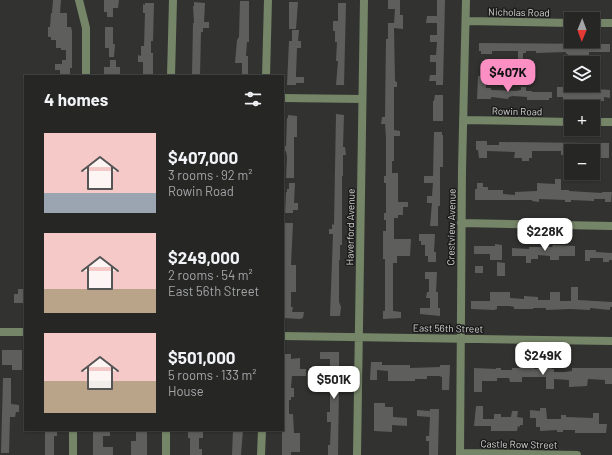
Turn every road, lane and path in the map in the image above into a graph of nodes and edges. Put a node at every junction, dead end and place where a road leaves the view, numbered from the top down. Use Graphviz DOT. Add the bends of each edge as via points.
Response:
graph roads {
  1 [pos="79,0"];
  2 [pos="173,0"];
  3 [pos="268,0"];
  4 [pos="364,0"];
  5 [pos="466,0"];
  6 [pos="466,21"];
  7 [pos="564,23"];
  8 [pos="600,23"];
  9 [pos="612,23"];
  10 [pos="86,75"];
  11 [pos="171,75"];
  12 [pos="266,75"];
  13 [pos="284,98"];
  14 [pos="362,99"];
  15 [pos="463,120"];
  16 [pos="564,122"];
  17 [pos="600,122"];
  18 [pos="612,122"];
  19 [pos="461,223"];
  20 [pos="612,226"];
  21 [pos="0,332"];
  22 [pos="24,332"];
  23 [pos="284,336"];
  24 [pos="359,337"];
  25 [pos="460,339"];
  26 [pos="612,341"];
  27 [pos="73,431"];
  28 [pos="166,431"];
  29 [pos="262,431"];
  30 [pos="460,454"];
  31 [pos="73,455"];
  32 [pos="166,455"];
  33 [pos="261,455"];
  34 [pos="357,455"];
  35 [pos="577,455"];
  1 -- 10 [label="street" via="86,28"];
  2 -- 11 [label="street"];
  3 -- 12 [label="street"];
  4 -- 14 [label="street, Haverford Avenue"];
  5 -- 6 [label="street, Crestview Avenue"];
  6 -- 7 [label="street, Nicholas Road"];
  6 -- 15 [label="street, Crestview Avenue"];
  8 -- 9 [label="street"];
  13 -- 14 [label="street"];
  14 -- 24 [label="street, Haverford Avenue"];
  15 -- 16 [label="street, Rowin Road"];
  15 -- 19 [label="street, Crestview Avenue"];
  17 -- 18 [label="street"];
  19 -- 20 [label="street"];
  19 -- 25 [label="street, Crestview Avenue"];
  21 -- 22 [label="street"];
  23 -- 24 [label="street, East 56th Street"];
  24 -- 25 [label="street, East 56th Street"];
  24 -- 34 [label="street, Haverford Avenue"];
  25 -- 26 [label="street, East 56th Street"];
  25 -- 30 [label="street, Crestview Avenue"];
  27 -- 31 [label="street"];
  28 -- 32 [label="street"];
  29 -- 33 [label="street"];
  30 -- 35 [label="street, Castle Row Street"];
}
